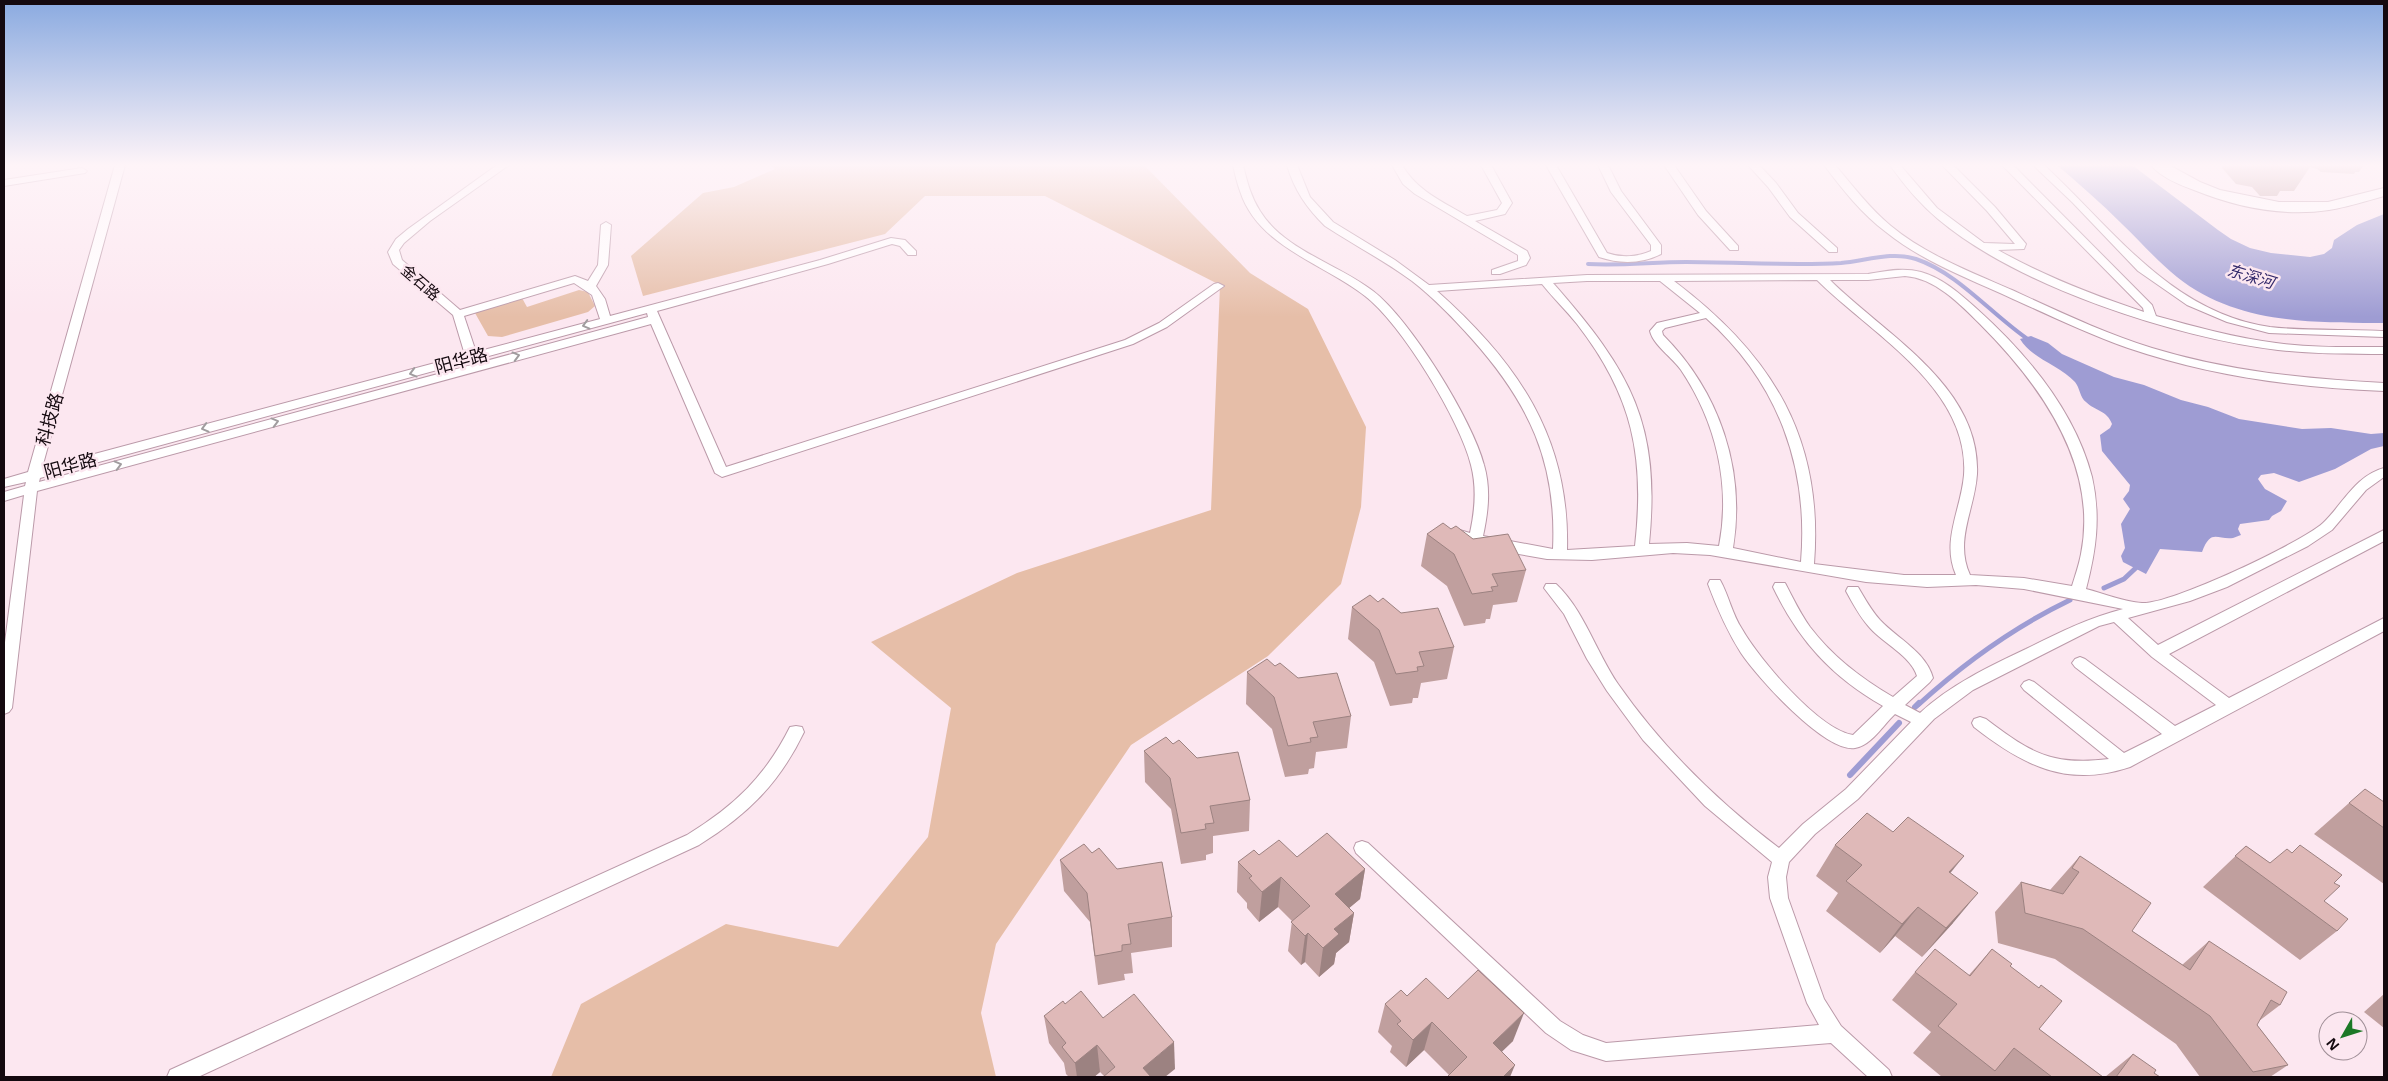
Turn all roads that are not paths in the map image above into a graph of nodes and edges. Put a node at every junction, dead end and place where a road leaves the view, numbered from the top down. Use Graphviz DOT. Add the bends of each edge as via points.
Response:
graph roads {
  1 [pos="106,215"];
  2 [pos="433,215"];
  3 [pos="1257,215"];
  4 [pos="1320,215"];
  5 [pos="1461,215"];
  6 [pos="1484,215"];
  7 [pos="1579,215"];
  8 [pos="1634,215"];
  9 [pos="1704,215"];
  10 [pos="1794,215"];
  11 [pos="1873,215"];
  12 [pos="1940,215"];
  13 [pos="1997,215"];
  14 [pos="2058,215"];
  15 [pos="2091,215"];
  16 [pos="1468,219"];
  17 [pos="606,225"];
  18 [pos="1984,247"];
  19 [pos="1734,248"];
  20 [pos="1833,250"];
  21 [pos="912,254"];
  22 [pos="1496,272"];
  23 [pos="1820,277"];
  24 [pos="1663,278"];
  25 [pos="1544,280"];
  26 [pos="591,285"];
  27 [pos="1218,286"];
  28 [pos="1427,288"];
  29 [pos="653,313"];
  30 [pos="458,314"];
  31 [pos="1710,314"];
  32 [pos="2151,317"];
  33 [pos="606,320"];
  34 [pos="2384,334"];
  35 [pos="2384,351"];
  36 [pos="472,357"];
  37 [pos="2384,387"];
  38 [pos="2384,472"];
  39 [pos="34,475"];
  40 [pos="4,483"];
  41 [pos="31,489"];
  42 [pos="4,496"];
  43 [pos="1444,531"];
  44 [pos="2384,535"];
  45 [pos="1476,539"];
  46 [pos="1642,549"];
  47 [pos="1725,552"];
  48 [pos="1560,555"];
  49 [pos="1807,568"];
  50 [pos="1965,580"];
  51 [pos="1715,584"];
  52 [pos="1780,586"];
  53 [pos="1551,588"];
  54 [pos="1853,590"];
  55 [pos="2078,592"];
  56 [pos="2144,609"];
  57 [pos="2116,616"];
  58 [pos="2384,624"];
  59 [pos="2157,653"];
  60 [pos="2080,663"];
  61 [pos="2029,686"];
  62 [pos="1893,706"];
  63 [pos="2229,707"];
  64 [pos="4,708"];
  65 [pos="1922,721"];
  66 [pos="1980,723"];
  67 [pos="796,732"];
  68 [pos="2175,735"];
  69 [pos="2124,762"];
  70 [pos="1362,848"];
  71 [pos="1781,859"];
  72 [pos="1834,1033"];
  73 [pos="177,1077"];
  74 [pos="1882,1077"];
  1 -- 39 [label="street, 科技路"];
  2 -- 30 [label="street, 金石路" via="395,247 394,255"];
  3 -- 45 [label="street" via="1285,242 1371,295 1411,342 1452,403 1471,441 1481,475 1483,510"];
  4 -- 28 [label="street" via="1328,224"];
  5 -- 16 [label="street"];
  6 -- 16 [label="street"];
  7 -- 8 [label="street" via="1603,255 1619,259 1652,256 1657,252 1656,244"];
  9 -- 19 [label="street"];
  10 -- 20 [label="street"];
  11 -- 37 [label="street" via="1904,240 2106,336 2194,364 2240,373"];
  12 -- 18 [label="street"];
  13 -- 18 [label="street" via="2021,244 2020,247"];
  14 -- 32 [label="street" via="2148,307"];
  15 -- 34 [label="street" via="2142,269 2171,292 2232,320 2269,330"];
  16 -- 22 [label="street" via="1523,253 1522,263"];
  17 -- 26 [label="street" via="603,265"];
  18 -- 32 [label="street" via="2065,286"];
  21 -- 29 [label="street, 阳华路" via="900,240 890,241"];
  23 -- 24 [label="street"];
  23 -- 50 [label="street" via="1865,320 1913,356 1955,409 1970,460 1970,478 1956,545 1956,561"];
  23 -- 55 [label="street" via="1868,277 1908,272 1932,280 1990,327 2034,376 2068,431 2088,488 2092,514 2090,543"];
  24 -- 25 [label="street"];
  24 -- 31 [label="street"];
  25 -- 28 [label="street"];
  25 -- 46 [label="street" via="1602,352 1630,400 1646,469"];
  26 -- 30 [label="street" via="576,278"];
  26 -- 33 [label="street"];
  27 -- 29 [label="street" via="1163,325 1129,342 722,473"];
  28 -- 48 [label="street" via="1475,337 1533,413 1551,464 1558,498"];
  29 -- 33 [label="street, 阳华路"];
  41 -- 29 [label="street, 阳华路, one-way"];
  30 -- 36 [label="street"];
  31 -- 47 [label="street" via="1661,325 1656,330 1699,389 1718,434 1731,505"];
  31 -- 49 [label="street" via="1759,368 1774,391 1798,448 1808,497 1810,534"];
  32 -- 35 [label="street" via="2263,344"];
  33 -- 36 [label="street, 阳华路, one-way"];
  36 -- 39 [label="street, 阳华路, one-way"];
  38 -- 56 [label="street" via="2361,488 2328,527 2315,536 2222,583"];
  39 -- 40 [label="street, 阳华路"];
  39 -- 41 [label="street, 科技路"];
  41 -- 42 [label="street, 阳华路"];
  41 -- 64 [label="street, 科技路"];
  43 -- 45 [label="street"];
  44 -- 59 [label="street"];
  45 -- 48 [label="street" via="1517,550"];
  46 -- 47 [label="street" via="1677,547"];
  46 -- 48 [label="street"];
  47 -- 49 [label="street"];
  49 -- 50 [label="street" via="1926,582"];
  50 -- 55 [label="street" via="2015,582"];
  51 -- 62 [label="street" via="1731,627 1751,657 1800,709 1832,735 1854,742 1863,738"];
  52 -- 62 [label="street" via="1788,607 1818,649 1864,688"];
  53 -- 71 [label="street" via="1566,604 1592,656 1613,688 1669,760 1723,814"];
  54 -- 62 [label="street" via="1873,622 1925,672 1925,678"];
  55 -- 56 [label="street"];
  56 -- 57 [label="street"];
  57 -- 59 [label="street"];
  57 -- 65 [label="street" via="2095,622 2006,665 1968,686"];
  58 -- 63 [label="street"];
  59 -- 63 [label="street"];
  60 -- 68 [label="street"];
  61 -- 69 [label="street"];
  62 -- 65 [label="street"];
  63 -- 68 [label="street"];
  65 -- 71 [label="street" via="1858,788 1809,829"];
  66 -- 69 [label="street" via="2016,752 2060,769 2087,770"];
  67 -- 73 [label="street" via="782,760 759,790 729,817 693,840"];
  68 -- 69 [label="street"];
  70 -- 72 [label="street" via="1553,1027 1578,1043 1606,1052"];
  71 -- 72 [label="street" via="1777,877 1779,898 1816,1003"];
  72 -- 74 [label="street"];
}
